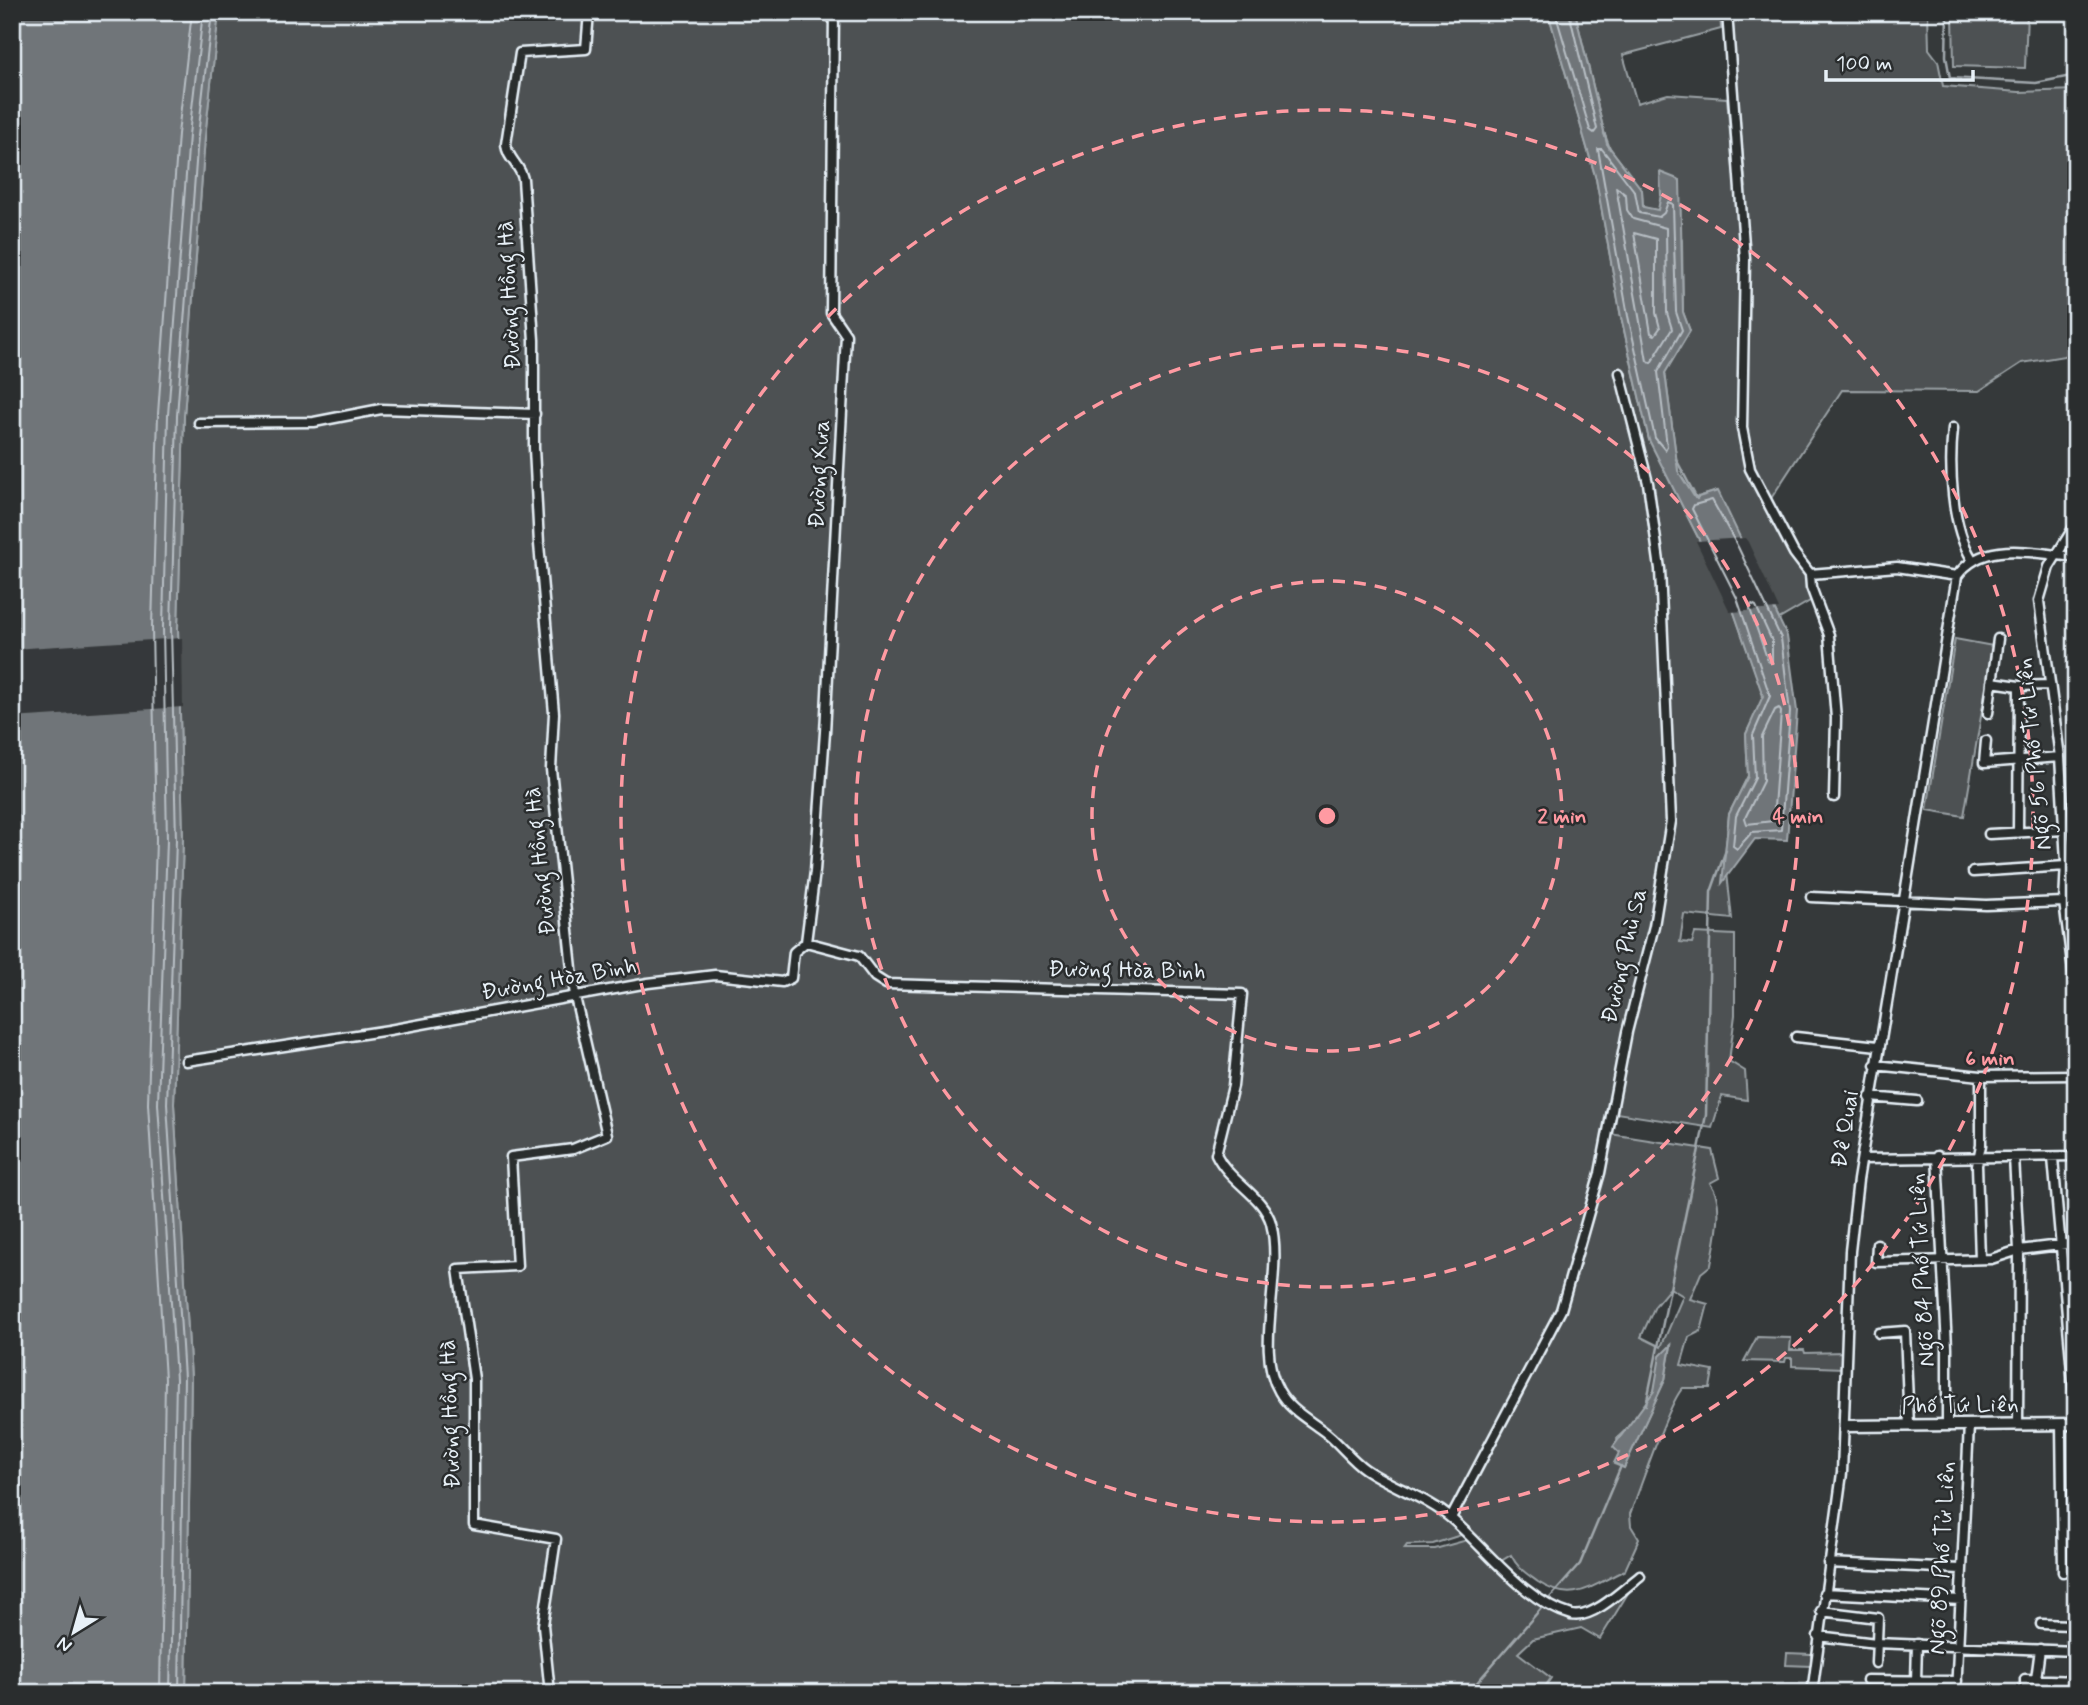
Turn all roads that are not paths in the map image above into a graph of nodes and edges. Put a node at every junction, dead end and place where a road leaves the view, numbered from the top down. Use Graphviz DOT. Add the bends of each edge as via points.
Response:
graph roads {
  1 [pos="589,12"];
  2 [pos="834,12"];
  3 [pos="1727,12"];
  4 [pos="1620,373"];
  5 [pos="535,414"];
  6 [pos="199,423"];
  7 [pos="1953,428"];
  8 [pos="2076,524"];
  9 [pos="2057,556"];
  10 [pos="2076,558"];
  11 [pos="1972,559"];
  12 [pos="1810,574"];
  13 [pos="1957,576"];
  14 [pos="1998,639"];
  15 [pos="1992,682"];
  16 [pos="2049,685"];
  17 [pos="2020,686"];
  18 [pos="1988,713"];
  19 [pos="1986,741"];
  20 [pos="2060,757"];
  21 [pos="2018,760"];
  22 [pos="1834,797"];
  23 [pos="2064,830"];
  24 [pos="2018,833"];
  25 [pos="1989,834"];
  26 [pos="2066,866"];
  27 [pos="1973,872"];
  28 [pos="2076,892"];
  29 [pos="1811,897"];
  30 [pos="2064,897"];
  31 [pos="1901,902"];
  32 [pos="806,942"];
  33 [pos="2076,993"];
  34 [pos="575,997"];
  35 [pos="1796,1037"];
  36 [pos="1878,1046"];
  37 [pos="186,1061"];
  38 [pos="1875,1065"];
  39 [pos="2076,1075"];
  40 [pos="1981,1076"];
  41 [pos="1870,1097"];
  42 [pos="1917,1101"];
  43 [pos="1937,1156"];
  44 [pos="2076,1156"];
  45 [pos="1980,1157"];
  46 [pos="2014,1157"];
  47 [pos="2053,1158"];
  48 [pos="1862,1159"];
  49 [pos="2076,1242"];
  50 [pos="1877,1244"];
  51 [pos="2060,1244"];
  52 [pos="2020,1250"];
  53 [pos="1942,1259"];
  54 [pos="1980,1259"];
  55 [pos="1879,1333"];
  56 [pos="2076,1416"];
  57 [pos="2076,1423"];
  58 [pos="2061,1424"];
  59 [pos="1947,1425"];
  60 [pos="1969,1425"];
  61 [pos="2018,1425"];
  62 [pos="1845,1426"];
  63 [pos="1909,1426"];
  64 [pos="1451,1518"];
  65 [pos="1828,1563"];
  66 [pos="1961,1569"];
  67 [pos="2063,1572"];
  68 [pos="1640,1576"];
  69 [pos="1824,1592"];
  70 [pos="1961,1600"];
  71 [pos="1821,1611"];
  72 [pos="2040,1624"];
  73 [pos="1818,1636"];
  74 [pos="1876,1643"];
  75 [pos="1917,1644"];
  76 [pos="1958,1645"];
  77 [pos="2040,1649"];
  78 [pos="2074,1651"];
  79 [pos="1876,1663"];
  80 [pos="2036,1679"];
  81 [pos="1867,1680"];
  82 [pos="2048,1680"];
  83 [pos="1916,1681"];
  84 [pos="1957,1681"];
  85 [pos="2075,1681"];
  86 [pos="550,1693"];
  87 [pos="1812,1693"];
  88 [pos="1956,1693"];
  89 [pos="2025,1693"];
  90 [pos="2048,1693"];
  1 -- 5 [label="street, Đường Hồng Hà" via="586,49 520,53 506,144 523,179"];
  2 -- 32 [label="street, Đường Xưa" via="831,313 846,335 845,372 824,744"];
  3 -- 12 [label="street" via="1745,259 1742,428 1760,493"];
  4 -- 64 [label="street, Đường Phù Sa" via="1648,482 1661,569 1671,821 1667,855 1600,1173 1561,1310"];
  5 -- 6 [label="street" via="381,409 314,422"];
  5 -- 34 [label="street, Đường Hồng Hà" via="539,544 554,713 551,769"];
  7 -- 11 [label="street" via="1958,527"];
  8 -- 9 [label="street, Ngõ 56 Phố Tứ Liên"];
  9 -- 10 [label="street"];
  9 -- 11 [label="street" via="2000,551"];
  9 -- 16 [label="street, Ngõ 56 Phố Tứ Liên" via="2039,601"];
  11 -- 13 [label="street"];
  12 -- 13 [label="street" via="1897,567"];
  12 -- 22 [label="street" via="1829,635 1836,718"];
  13 -- 31 [label="street, Đê Quai"];
  14 -- 15 [label="street"];
  15 -- 17 [label="street"];
  15 -- 18 [label="street"];
  16 -- 17 [label="street"];
  16 -- 20 [label="street, Ngõ 56 Phố Tứ Liên"];
  17 -- 21 [label="street"];
  19 -- 21 [label="street" via="1984,763"];
  20 -- 21 [label="street"];
  20 -- 23 [label="street, Ngõ 56 Phố Tứ Liên"];
  21 -- 24 [label="street"];
  23 -- 24 [label="street"];
  23 -- 26 [label="street, Ngõ 56 Phố Tứ Liên"];
  24 -- 25 [label="street"];
  26 -- 27 [label="street"];
  26 -- 30 [label="street, Ngõ 56 Phố Tứ Liên"];
  28 -- 30 [label="street"];
  29 -- 31 [label="street"];
  30 -- 31 [label="street" via="1986,905"];
  30 -- 33 [label="street, Ngõ 56 Phố Tứ Liên"];
  31 -- 36 [label="street, Đê Quai"];
  32 -- 34 [label="street, Đường Hòa Bình" via="794,952 791,978 782,982 715,975"];
  32 -- 64 [label="street, Đường Hòa Bình" via="859,956 886,984 1242,994 1233,1086 1216,1154 1232,1179 1264,1207 1271,1223 1276,1270 1269,1345 1278,1390 1297,1413 1325,1431 1365,1469"];
  34 -- 37 [label="street, Đường Hòa Bình"];
  34 -- 86 [label="street, Đường Hồng Hà" via="607,1135 573,1149 510,1157 517,1266 458,1269 472,1359 474,1525 556,1539 543,1625"];
  35 -- 36 [label="street"];
  36 -- 38 [label="street, Đê Quai"];
  38 -- 40 [label="street"];
  38 -- 41 [label="street, Đê Quai"];
  39 -- 40 [label="street"];
  40 -- 45 [label="street"];
  41 -- 42 [label="street"];
  41 -- 48 [label="street, Đê Quai"];
  43 -- 45 [label="street"];
  43 -- 48 [label="street"];
  43 -- 53 [label="street, Ngõ 84 Phố Tứ Liên"];
  44 -- 47 [label="street"];
  45 -- 46 [label="street"];
  45 -- 54 [label="street"];
  46 -- 47 [label="street"];
  46 -- 52 [label="street"];
  47 -- 51 [label="street"];
  48 -- 62 [label="street, Đê Quai" via="1850,1251"];
  49 -- 51 [label="street"];
  50 -- 53 [label="street" via="1877,1262"];
  51 -- 52 [label="street"];
  51 -- 56 [label="street"];
  52 -- 54 [label="street"];
  52 -- 61 [label="street"];
  53 -- 54 [label="street"];
  53 -- 59 [label="street, Ngõ 84 Phố Tứ Liên"];
  55 -- 63 [label="street" via="1905,1331"];
  57 -- 58 [label="street, Phố Tứ Liên"];
  58 -- 61 [label="street, Phố Tứ Liên"];
  58 -- 67 [label="street"];
  59 -- 60 [label="street, Phố Tứ Liên"];
  59 -- 63 [label="street, Phố Tứ Liên"];
  60 -- 61 [label="street, Phố Tứ Liên"];
  60 -- 66 [label="street, Ngõ 89 Phố Tử Liên"];
  62 -- 63 [label="street, Phố Tứ Liên"];
  62 -- 65 [label="street, Đê Quai"];
  64 -- 68 [label="street, Đường Hòa Bình" via="1528,1589 1575,1616 1590,1612"];
  65 -- 66 [label="street"];
  65 -- 69 [label="street, Đê Quai"];
  66 -- 70 [label="street, Ngõ 89 Phố Tử Liên"];
  69 -- 70 [label="street"];
  69 -- 71 [label="street, Đê Quai"];
  70 -- 76 [label="street, Ngõ 89 Phố Tử Liên"];
  71 -- 73 [label="street, Đê Quai"];
  71 -- 74 [label="street" via="1878,1618"];
  72 -- 78 [label="street" via="2071,1625"];
  73 -- 74 [label="street"];
  73 -- 87 [label="street, Đê Quai"];
  74 -- 75 [label="street"];
  74 -- 79 [label="street"];
  75 -- 76 [label="street"];
  75 -- 83 [label="street"];
  76 -- 77 [label="street"];
  76 -- 84 [label="street, Ngõ 89 Phố Tử Liên"];
  77 -- 78 [label="street"];
  77 -- 80 [label="street"];
  80 -- 82 [label="street"];
  80 -- 89 [label="street" via="2025,1679"];
  81 -- 83 [label="street"];
  82 -- 85 [label="street"];
  82 -- 90 [label="street"];
  83 -- 84 [label="street"];
  84 -- 88 [label="street, Ngõ 89 Phố Tử Liên"];
}
